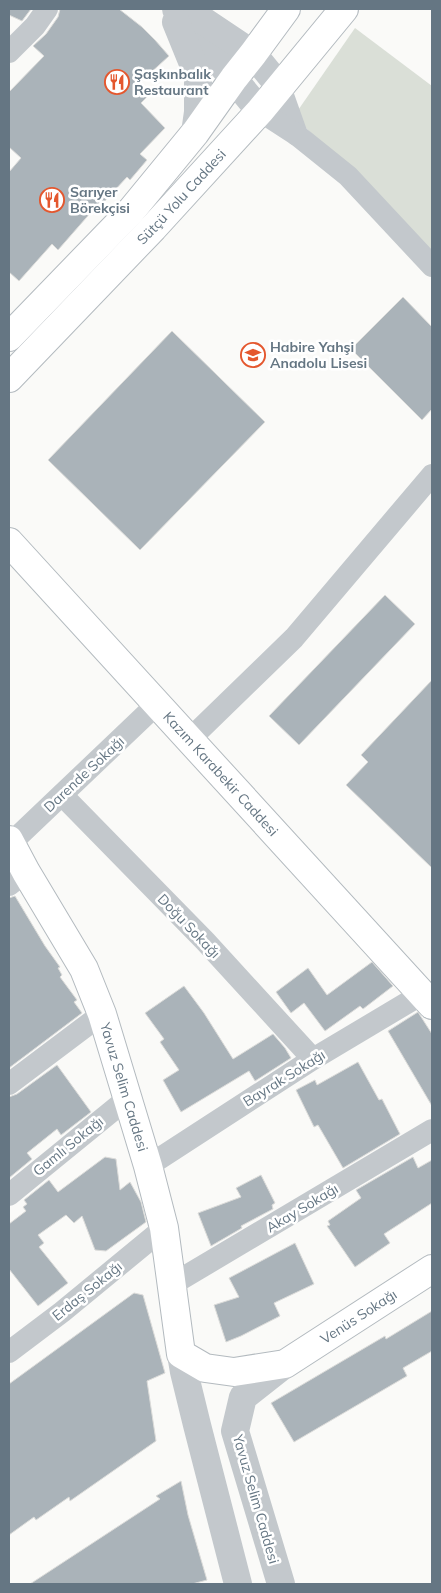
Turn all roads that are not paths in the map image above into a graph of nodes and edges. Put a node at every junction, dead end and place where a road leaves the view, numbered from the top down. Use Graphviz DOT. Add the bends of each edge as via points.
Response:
graph roads {
  1 [pos="47,9"];
  2 [pos="171,9"];
  3 [pos="176,9"];
  4 [pos="185,9"];
  5 [pos="286,9"];
  6 [pos="344,9"];
  7 [pos="9,52"];
  8 [pos="253,54"];
  9 [pos="234,78"];
  10 [pos="280,87"];
  11 [pos="260,111"];
  12 [pos="195,133"];
  13 [pos="297,135"];
  14 [pos="432,266"];
  15 [pos="9,337"];
  16 [pos="9,378"];
  17 [pos="432,474"];
  18 [pos="9,542"];
  19 [pos="157,704"];
  20 [pos="189,740"];
  21 [pos="62,796"];
  22 [pos="10,841"];
  23 [pos="17,878"];
  24 [pos="427,1000"];
  25 [pos="102,1014"];
  26 [pos="313,1059"];
  27 [pos="9,1084"];
  28 [pos="128,1098"];
  29 [pos="432,1130"];
  30 [pos="148,1166"];
  31 [pos="9,1195"];
  32 [pos="164,1228"];
  33 [pos="432,1269"];
  34 [pos="171,1285"];
  35 [pos="9,1352"];
  36 [pos="181,1354"];
  37 [pos="285,1364"];
  38 [pos="238,1584"];
  39 [pos="281,1584"];
  1 -- 7 [label="street"];
  2 -- 12 [label="street" via="198,76"];
  3 -- 9 [label="street"];
  4 -- 8 [label="street"];
  5 -- 8 [label="main road, Sütçü Yolu Caddesi"];
  6 -- 10 [label="main road, Sütçü Yolu Caddesi"];
  8 -- 9 [label="main road, Sütçü Yolu Caddesi"];
  8 -- 10 [label="street"];
  9 -- 11 [label="street"];
  9 -- 12 [label="main road, Sütçü Yolu Caddesi"];
  10 -- 11 [label="main road, Sütçü Yolu Caddesi"];
  10 -- 13 [label="street"];
  11 -- 13 [label="street"];
  11 -- 16 [label="main road, Sütçü Yolu Caddesi" via="154,228"];
  12 -- 15 [label="main road, Sütçü Yolu Caddesi" via="131,211"];
  13 -- 14 [label="street" via="348,176"];
  17 -- 20 [label="street" via="294,638"];
  18 -- 19 [label="main road, Kazım Karabekir Caddesi"];
  19 -- 20 [label="main road, Kazım Karabekir Caddesi"];
  19 -- 21 [label="street, Darende Sokağı"];
  20 -- 24 [label="main road, Kazım Karabekir Caddesi"];
  21 -- 22 [label="street, Darende Sokağı"];
  21 -- 26 [label="street, Doğu Sokağı" via="205,941"];
  22 -- 23 [label="main road, Yavuz Selim Caddesi"];
  23 -- 25 [label="main road, Yavuz Selim Caddesi" via="84,969"];
  24 -- 26 [label="street, Bayrak Sokağı"];
  25 -- 27 [label="street"];
  25 -- 28 [label="main road, Yavuz Selim Caddesi"];
  26 -- 30 [label="street, Bayrak Sokağı"];
  28 -- 30 [label="main road, Yavuz Selim Caddesi"];
  28 -- 31 [label="street, Gamlı Sokağı"];
  29 -- 34 [label="street, Akay Sokağı"];
  30 -- 32 [label="main road, Yavuz Selim Caddesi"];
  32 -- 34 [label="main road, Yavuz Selim Caddesi"];
  32 -- 35 [label="street, Erdaş Sokağı"];
  33 -- 37 [label="main road, Venüs Sokağı"];
  34 -- 36 [label="main road, Yavuz Selim Caddesi"];
  36 -- 37 [label="main road" via="205,1368 234,1372"];
  36 -- 38 [label="street, Yavuz Selim Caddesi"];
  37 -- 39 [label="street, Yavuz Selim Caddesi" via="243,1397 235,1431"];
}
